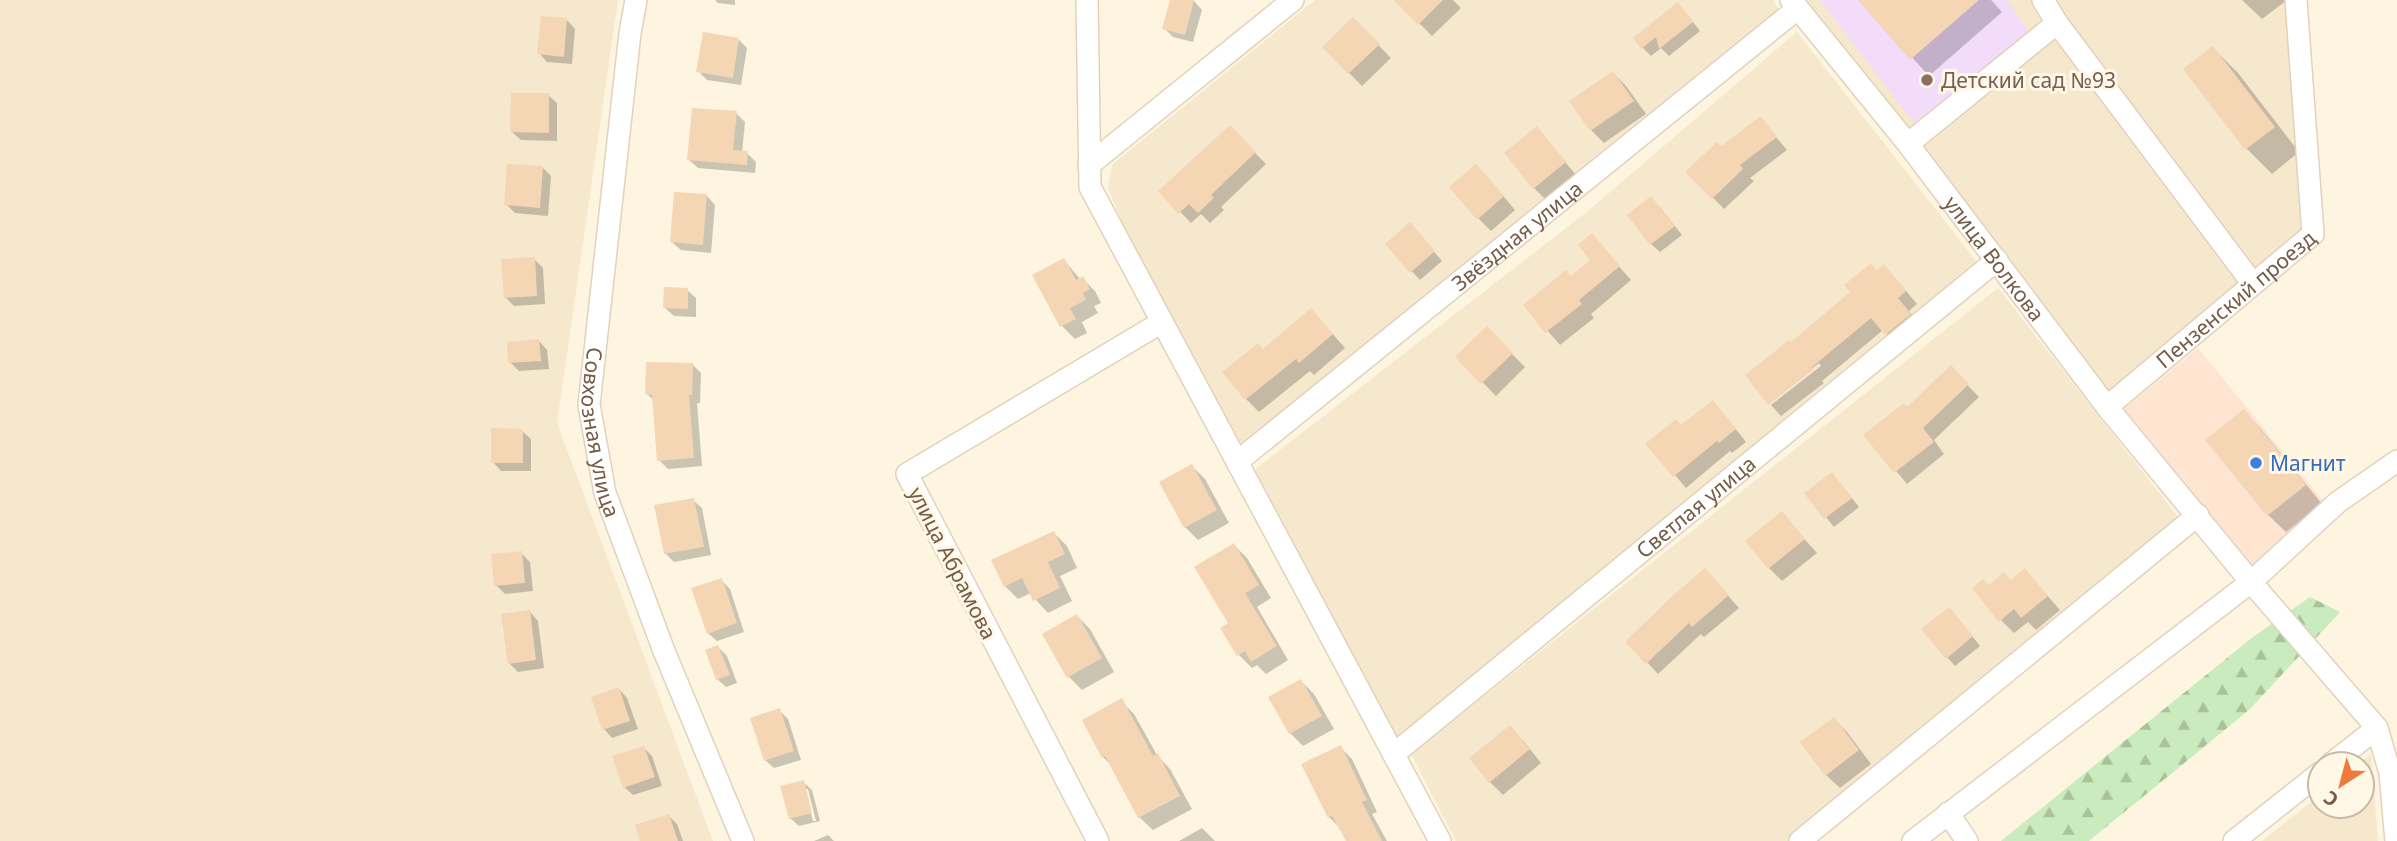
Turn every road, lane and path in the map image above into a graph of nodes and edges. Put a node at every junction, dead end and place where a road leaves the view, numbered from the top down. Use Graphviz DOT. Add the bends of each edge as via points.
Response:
graph roads {
  1 [pos="636,0"];
  2 [pos="1087,0"];
  3 [pos="1293,0"];
  4 [pos="2043,0"];
  5 [pos="2296,0"];
  6 [pos="1794,4"];
  7 [pos="2057,23"];
  8 [pos="1908,144"];
  9 [pos="1089,165"];
  10 [pos="1997,260"];
  11 [pos="2253,284"];
  12 [pos="1161,322"];
  13 [pos="2107,407"];
  14 [pos="2397,461"];
  15 [pos="1237,462"];
  16 [pos="2198,515"];
  17 [pos="2251,582"];
  18 [pos="2377,727"];
  19 [pos="2348,750"];
  20 [pos="1394,754"];
  21 [pos="2306,784"];
  22 [pos="1948,813"];
  23 [pos="743,841"];
  24 [pos="1097,841"];
  25 [pos="1440,841"];
  26 [pos="1800,841"];
  27 [pos="1913,841"];
  28 [pos="1967,841"];
  29 [pos="2234,841"];
  30 [pos="2396,841"];
  1 -- 23 [label="street, Совхозная улица" via="589,405 605,493"];
  2 -- 9 [label="street"];
  3 -- 9 [label="street"];
  4 -- 7 [label="street"];
  5 -- 11 [label="street, Пензенский проезд" via="2313,234"];
  6 -- 8 [label="street, улица Волкова"];
  6 -- 15 [label="street, Звёздная улица"];
  7 -- 8 [label="street"];
  7 -- 11 [label="street"];
  8 -- 10 [label="street, улица Волкова"];
  9 -- 12 [label="street" via="1090,187"];
  10 -- 13 [label="street, улица Волкова"];
  10 -- 20 [label="street, Светлая улица"];
  11 -- 13 [label="street, Пензенский проезд"];
  12 -- 15 [label="street"];
  12 -- 24 [label="street, улица Абрамова" via="907,474"];
  13 -- 16 [label="street, улица Волкова"];
  14 -- 17 [label="street" via="2338,502"];
  15 -- 20 [label="street"];
  16 -- 17 [label="street, улица Волкова"];
  16 -- 26 [label="street"];
  17 -- 18 [label="street, улица Волкова"];
  17 -- 22 [label="street"];
  18 -- 19 [label="street"];
  18 -- 30 [label="street" via="2390,772"];
  20 -- 25 [label="street"];
  21 -- 29 [label="street"];
  22 -- 27 [label="street"];
  22 -- 28 [label="street"];
}
